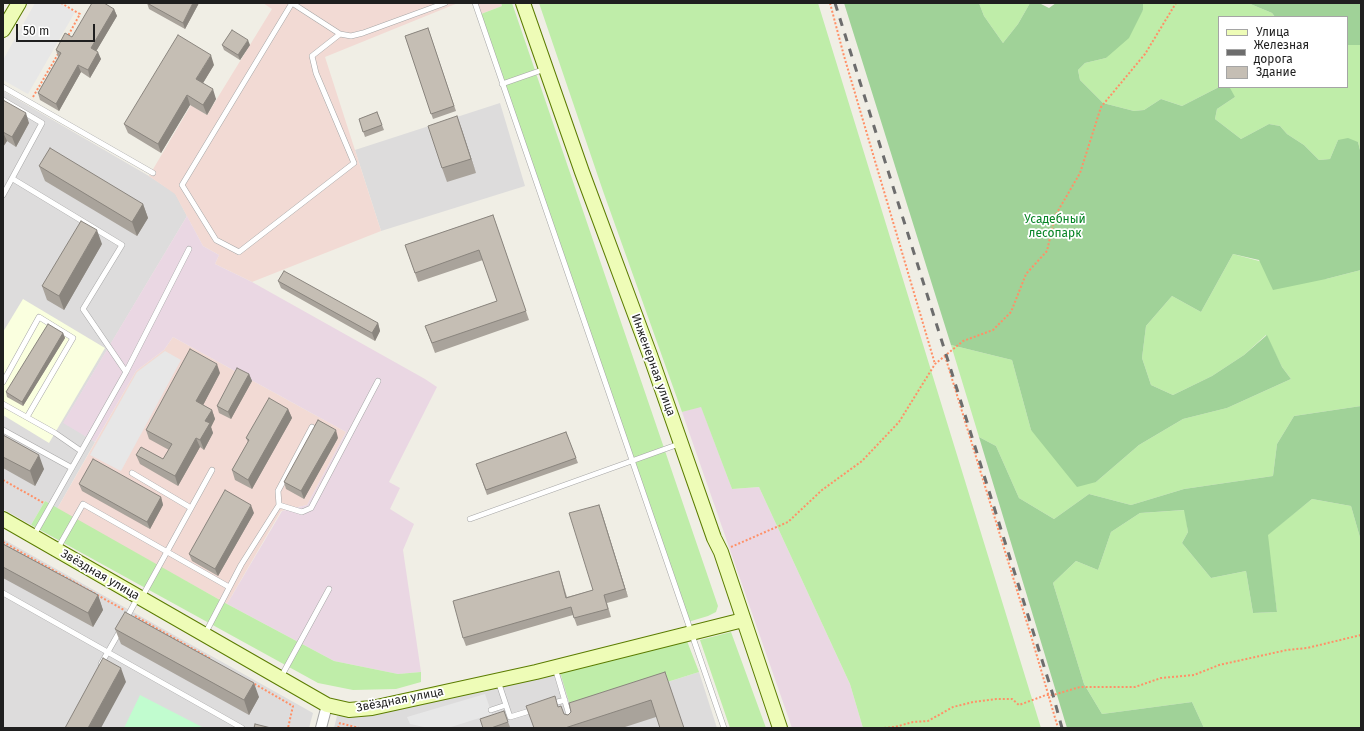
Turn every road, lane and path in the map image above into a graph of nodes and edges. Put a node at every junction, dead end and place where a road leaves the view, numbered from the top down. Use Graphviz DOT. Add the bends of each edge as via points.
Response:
graph roads {
  1 [pos="18,3"];
  2 [pos="61,3"];
  3 [pos="445,3"];
  4 [pos="475,3"];
  5 [pos="523,3"];
  6 [pos="830,3"];
  7 [pos="1176,3"];
  8 [pos="3,30"];
  9 [pos="340,34"];
  10 [pos="65,41"];
  11 [pos="61,48"];
  12 [pos="546,68"];
  13 [pos="502,84"];
  14 [pos="3,87"];
  15 [pos="3,100"];
  16 [pos="30,102"];
  17 [pos="153,173"];
  18 [pos="13,179"];
  19 [pos="3,195"];
  20 [pos="189,248"];
  21 [pos="944,356"];
  22 [pos="935,364"];
  23 [pos="126,372"];
  24 [pos="378,381"];
  25 [pos="3,382"];
  26 [pos="3,404"];
  27 [pos="27,417"];
  28 [pos="312,427"];
  29 [pos="3,430"];
  30 [pos="680,444"];
  31 [pos="81,451"];
  32 [pos="632,460"];
  33 [pos="72,468"];
  34 [pos="212,470"];
  35 [pos="132,474"];
  36 [pos="3,480"];
  37 [pos="278,505"];
  38 [pos="50,506"];
  39 [pos="191,508"];
  40 [pos="3,519"];
  41 [pos="470,519"];
  42 [pos="33,536"];
  43 [pos="3,542"];
  44 [pos="57,550"];
  45 [pos="167,552"];
  46 [pos="721,552"];
  47 [pos="229,587"];
  48 [pos="329,589"];
  49 [pos="3,593"];
  50 [pos="140,597"];
  51 [pos="130,613"];
  52 [pos="743,620"];
  53 [pos="692,633"];
  54 [pos="205,635"];
  55 [pos="1361,635"];
  56 [pos="108,652"];
  57 [pos="212,660"];
  58 [pos="100,666"];
  59 [pos="555,667"];
  60 [pos="280,678"];
  61 [pos="246,679"];
  62 [pos="497,680"];
  63 [pos="1049,694"];
  64 [pos="565,700"];
  65 [pos="327,705"];
  66 [pos="506,705"];
  67 [pos="544,706"];
  68 [pos="537,708"];
  69 [pos="491,710"];
  70 [pos="242,728"];
  71 [pos="288,728"];
  72 [pos="321,728"];
  73 [pos="338,728"];
  74 [pos="359,728"];
  75 [pos="573,728"];
  76 [pos="724,728"];
  77 [pos="780,728"];
  78 [pos="884,728"];
  79 [pos="1058,728"];
  1 -- 8 [label="street"];
  2 -- 10 [label="path" via="80,14"];
  3 -- 9 [label="lane" via="363,33 351,36"];
  4 -- 13 [label="lane"];
  5 -- 12 [label="street, Инженерная улица"];
  6 -- 22 [label="path"];
  7 -- 21 [label="path" via="1145,54 1101,107 1080,173 1055,216 1047,251 1026,274 1012,312 993,330 963,341"];
  9 -- 9 [label="lane" via="312,56 316,73 354,163 239,252 216,240 182,185 292,3"];
  11 -- 16 [label="path"];
  12 -- 13 [label="lane"];
  12 -- 30 [label="street, Инженерная улица"];
  13 -- 32 [label="lane"];
  14 -- 16 [label="lane"];
  15 -- 18 [label="lane" via="42,123"];
  16 -- 17 [label="lane"];
  18 -- 19 [label="lane"];
  18 -- 23 [label="lane" via="122,245 83,309"];
  20 -- 23 [label="lane"];
  21 -- 22 [label="path"];
  21 -- 63 [label="path"];
  22 -- 46 [label="path" via="900,422 862,461 822,490 788,522"];
  23 -- 31 [label="lane"];
  24 -- 37 [label="lane" via="311,508 302,512"];
  25 -- 27 [label="lane" via="39,318 73,338"];
  26 -- 27 [label="lane"];
  27 -- 31 [label="lane" via="55,432"];
  28 -- 37 [label="lane" via="278,491"];
  29 -- 33 [label="lane"];
  30 -- 32 [label="lane"];
  30 -- 46 [label="street, Инженерная улица"];
  31 -- 33 [label="lane"];
  32 -- 41 [label="lane"];
  32 -- 53 [label="lane"];
  33 -- 38 [label="lane"];
  34 -- 39 [label="lane"];
  35 -- 39 [label="lane"];
  36 -- 38 [label="path"];
  37 -- 47 [label="lane"];
  38 -- 42 [label="lane"];
  39 -- 45 [label="lane"];
  40 -- 42 [label="street, Звёздная улица"];
  42 -- 44 [label="street, Звёздная улица"];
  43 -- 51 [label="path"];
  44 -- 45 [label="lane" via="82,504"];
  44 -- 50 [label="street, Звёздная улица"];
  45 -- 47 [label="lane"];
  45 -- 50 [label="lane"];
  46 -- 52 [label="street, Инженерная улица"];
  47 -- 54 [label="lane"];
  48 -- 60 [label="lane"];
  49 -- 56 [label="lane"];
  50 -- 51 [label="lane"];
  50 -- 54 [label="street, Звёздная улица"];
  51 -- 56 [label="lane"];
  51 -- 57 [label="path"];
  52 -- 53 [label="street, Звёздная улица"];
  52 -- 77 [label="street, Инженерная улица"];
  53 -- 59 [label="street, Звёздная улица"];
  53 -- 76 [label="lane"];
  54 -- 60 [label="street, Звёздная улица"];
  55 -- 63 [label="path" via="1219,665 1194,675 1162,678 1135,687 1080,687"];
  56 -- 58 [label="lane"];
  56 -- 70 [label="lane"];
  59 -- 62 [label="street, Звёздная улица"];
  59 -- 64 [label="lane"];
  60 -- 65 [label="street, Звёздная улица"];
  61 -- 71 [label="path" via="293,706"];
  62 -- 65 [label="street, Звёздная улица" via="372,708 348,710"];
  62 -- 66 [label="lane"];
  63 -- 78 [label="path" via="1019,705 1012,699 973,702 953,707 928,721"];
  63 -- 79 [label="path"];
  64 -- 67 [label="lane"];
  64 -- 75 [label="lane"];
  65 -- 72 [label="street"];
  66 -- 68 [label="lane" via="510,717"];
  66 -- 69 [label="lane"];
  73 -- 74 [label="path" via="340,723"];
}
